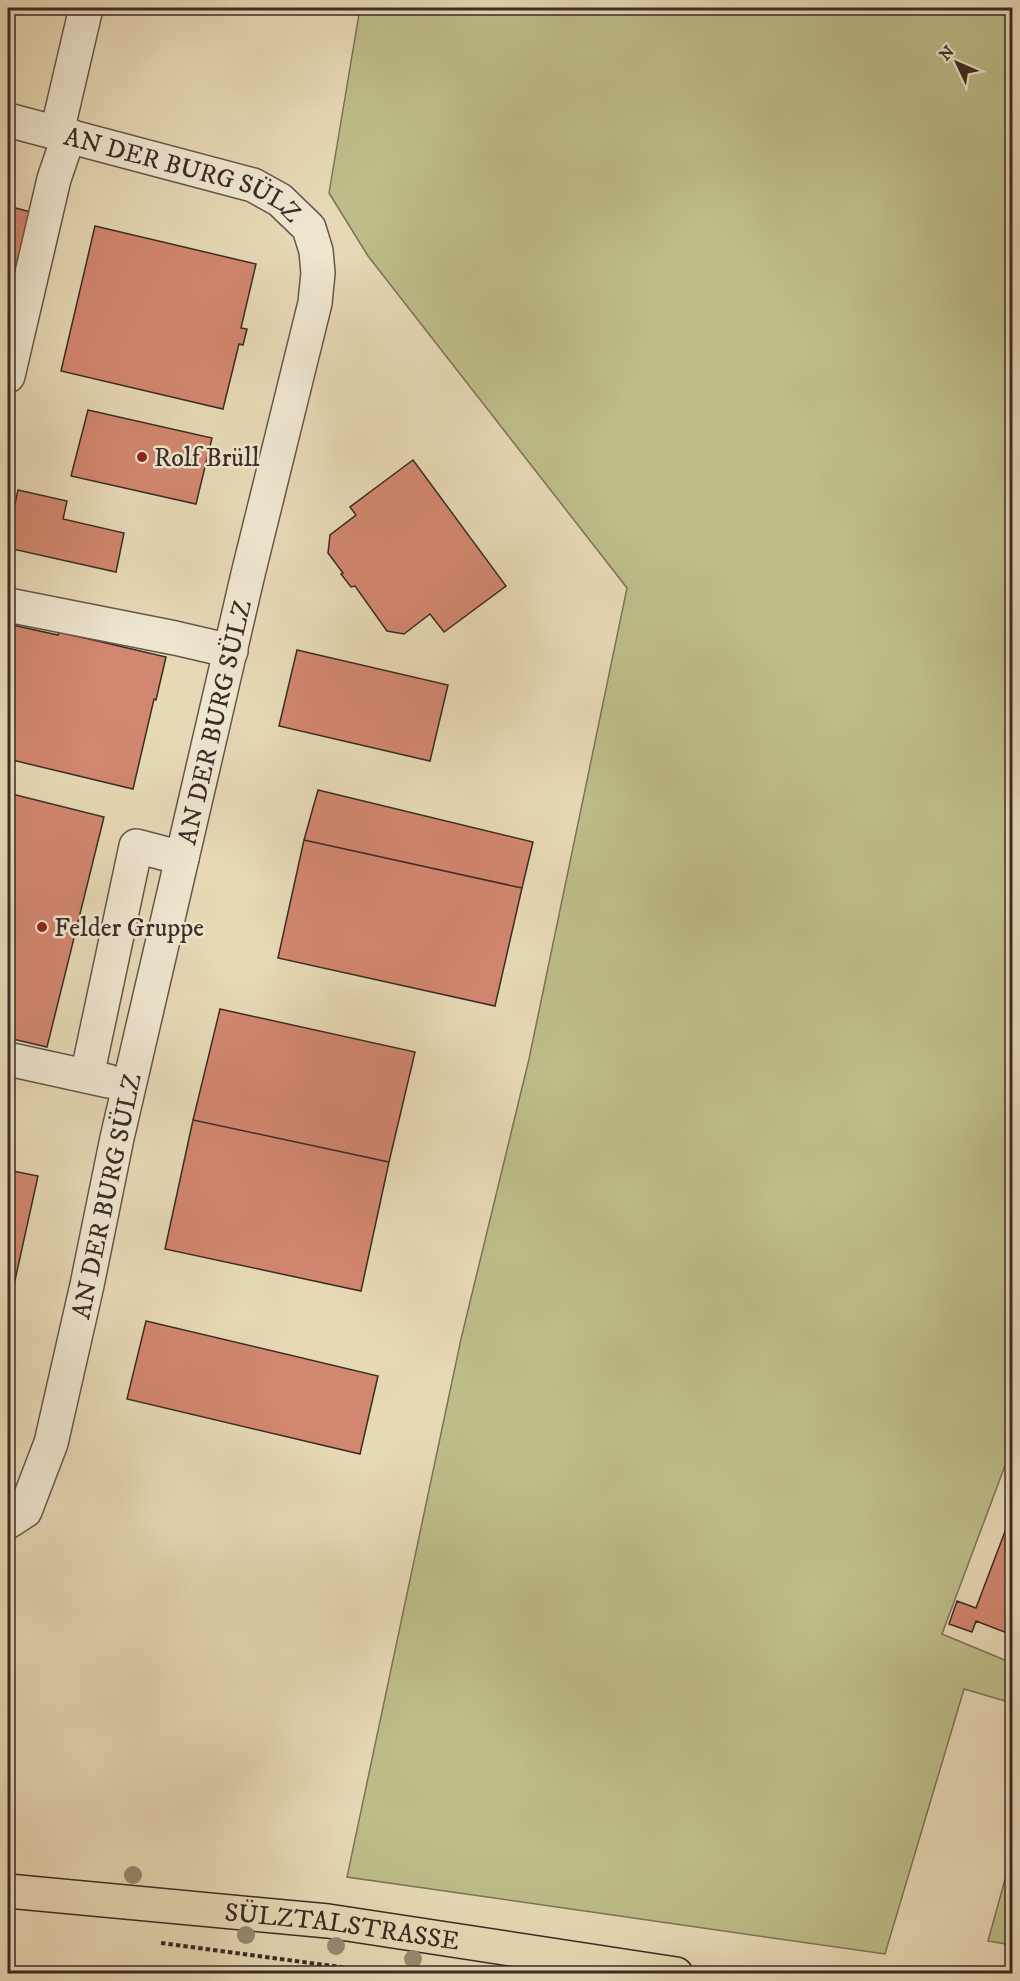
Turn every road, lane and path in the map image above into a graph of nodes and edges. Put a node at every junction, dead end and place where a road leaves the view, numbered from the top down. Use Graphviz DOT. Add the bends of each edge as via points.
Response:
graph roads {
  1 [pos="86,8"];
  2 [pos="8,120"];
  3 [pos="63,134"];
  4 [pos="8,376"];
  5 [pos="8,605"];
  6 [pos="231,651"];
  7 [pos="182,858"];
  8 [pos="8,1059"];
  9 [pos="87,1076"];
  10 [pos="129,1085"];
  11 [pos="8,1522"];
  12 [pos="8,1890"];
  13 [pos="157,1942"];
  14 [pos="393,1974"];
  15 [pos="676,1974"];
  1 -- 3 [label="street"];
  2 -- 3 [label="street, AN DER BURG SÜLZ"];
  3 -- 4 [label="street"];
  3 -- 6 [label="street, AN DER BURG SÜLZ" via="253,185 280,200 309,228 318,273 315,303"];
  5 -- 6 [label="street"];
  6 -- 7 [label="street, AN DER BURG SÜLZ"];
  7 -- 9 [label="street" via="136,846"];
  7 -- 10 [label="street, AN DER BURG SÜLZ"];
  8 -- 9 [label="street"];
  9 -- 10 [label="street"];
  10 -- 11 [label="street, AN DER BURG SÜLZ" via="51,1443 26,1511"];
  12 -- 15 [label="main road, SÜLZTALSTRASSE" via="328,1921"];
  13 -- 14 [label="path"];
}
